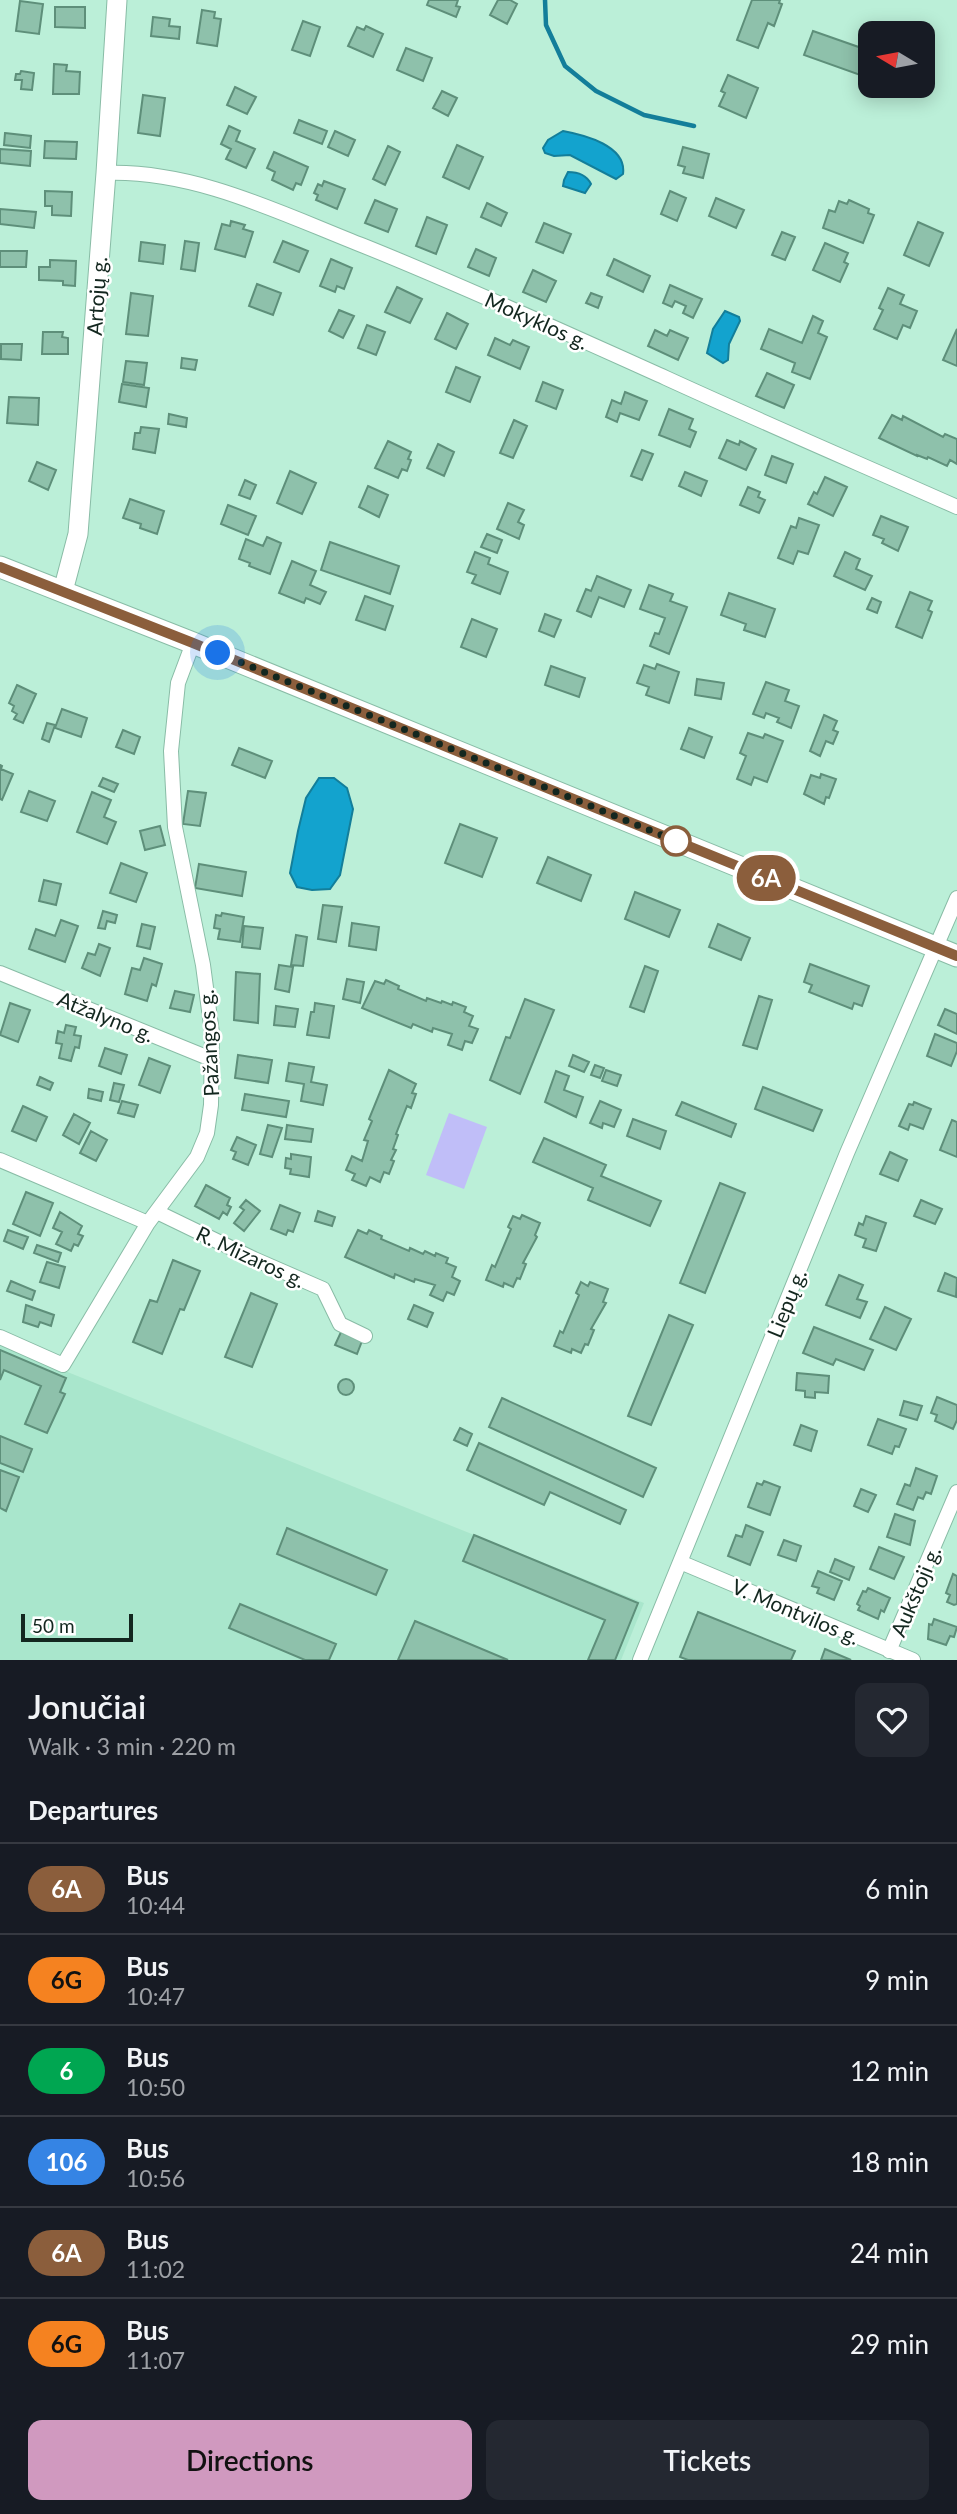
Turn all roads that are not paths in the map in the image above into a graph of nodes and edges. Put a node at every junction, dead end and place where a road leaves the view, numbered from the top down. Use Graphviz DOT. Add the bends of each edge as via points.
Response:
graph roads {
  1 [pos="117,0"];
  2 [pos="106,173"];
  3 [pos="957,507"];
  4 [pos="0,567"];
  5 [pos="64,591"];
  6 [pos="193,643"];
  7 [pos="957,898"];
  8 [pos="935,947"];
  9 [pos="957,956"];
  10 [pos="0,973"];
  11 [pos="211,1059"];
  12 [pos="0,1160"];
  13 [pos="153,1218"];
  14 [pos="365,1336"];
  15 [pos="0,1337"];
  16 [pos="957,1492"];
  17 [pos="680,1562"];
  18 [pos="889,1651"];
  19 [pos="640,1660"];
  20 [pos="913,1660"];
  1 -- 2 [label="main road, Artojų g."];
  2 -- 3 [label="street, Mokyklos g." via="186,180 258,204 443,277"];
  2 -- 5 [label="main road, Artojų g." via="78,534"];
  4 -- 5 [label="main road"];
  5 -- 6 [label="main road"];
  6 -- 8 [label="main road"];
  6 -- 11 [label="street, Pažangos g." via="176,692 172,791 203,965"];
  7 -- 8 [label="street, Liepų g."];
  8 -- 9 [label="main road"];
  8 -- 17 [label="street, Liepų g."];
  10 -- 11 [label="street, Atžalyno g."];
  11 -- 13 [label="street, Pažangos g." via="207,1133 197,1157"];
  12 -- 13 [label="street, R. Mizaros g."];
  13 -- 14 [label="street, R. Mizaros g." via="323,1289 340,1324"];
  13 -- 15 [label="street, Pažangos g." via="63,1365"];
  16 -- 18 [label="street, Aukštoji g."];
  17 -- 18 [label="street, V. Montvilos g."];
  17 -- 19 [label="street, Liepų g."];
  18 -- 20 [label="street, V. Montvilos g."];
}
